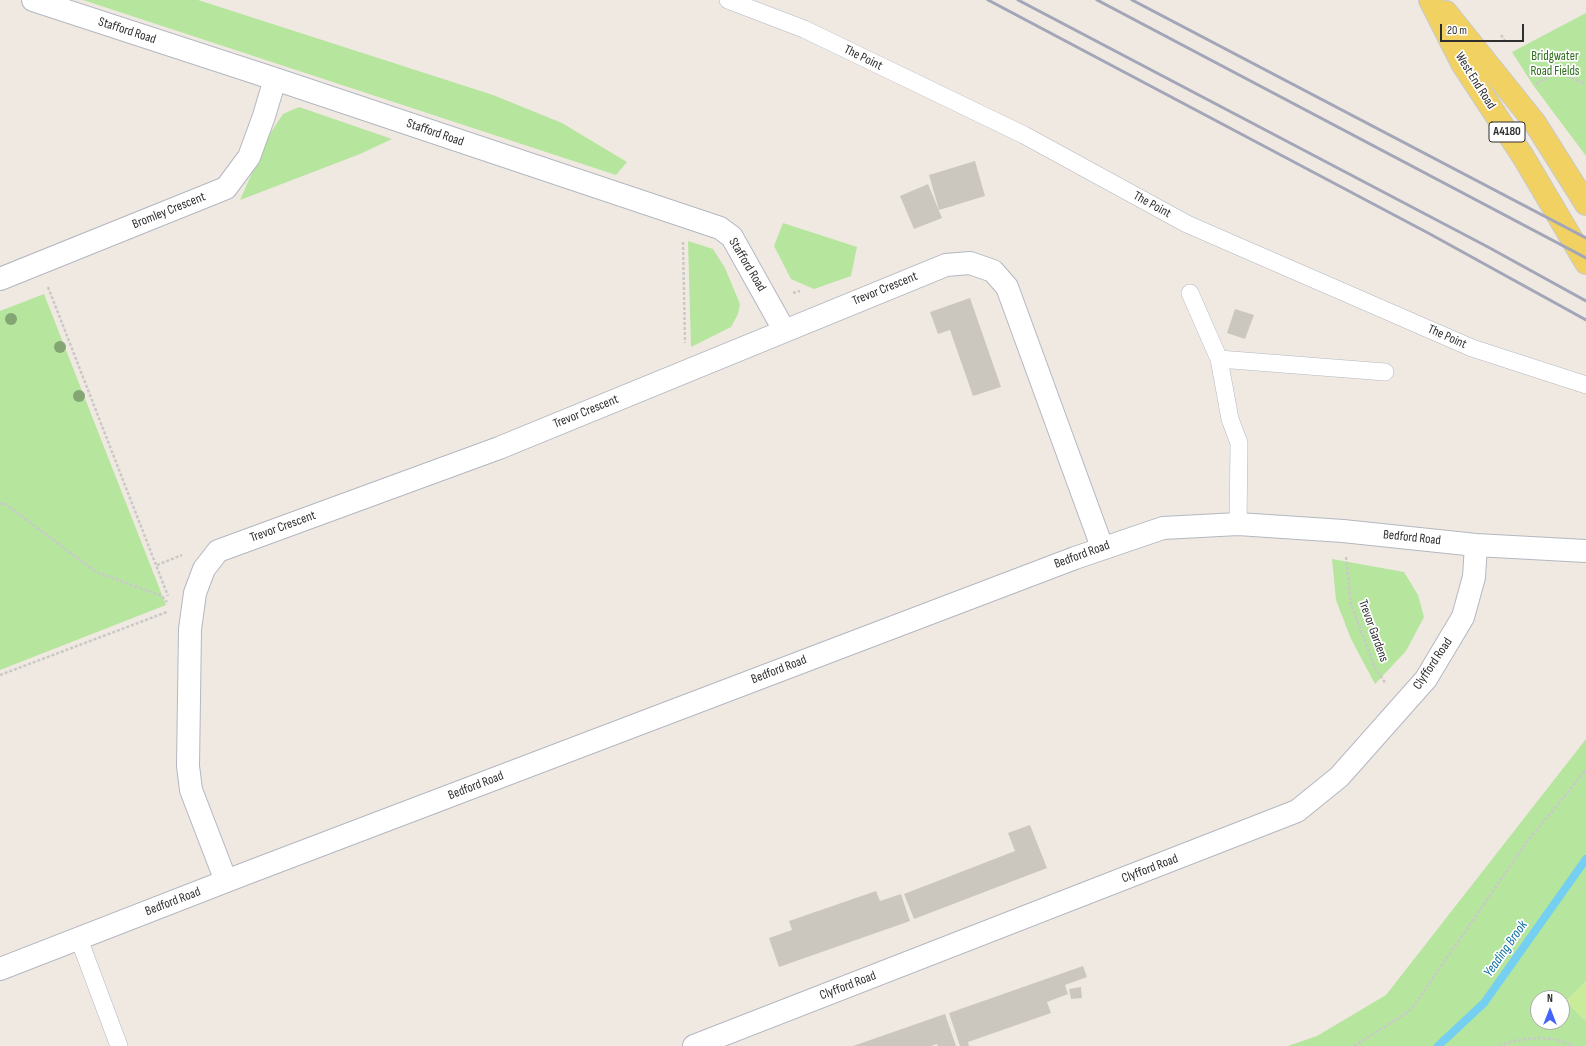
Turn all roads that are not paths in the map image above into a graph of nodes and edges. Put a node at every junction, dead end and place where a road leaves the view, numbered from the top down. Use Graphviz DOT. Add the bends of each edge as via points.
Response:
graph roads {
  1 [pos="33,0"];
  2 [pos="728,0"];
  3 [pos="1434,1"];
  4 [pos="275,79"];
  5 [pos="1586,204"];
  6 [pos="1586,263"];
  7 [pos="0,279"];
  8 [pos="1190,294"];
  9 [pos="784,330"];
  10 [pos="1219,359"];
  11 [pos="1385,372"];
  12 [pos="1586,385"];
  13 [pos="1238,524"];
  14 [pos="1476,545"];
  15 [pos="1102,547"];
  16 [pos="1586,551"];
  17 [pos="226,881"];
  18 [pos="79,939"];
  19 [pos="0,969"];
  20 [pos="119,1046"];
  21 [pos="694,1046"];
  1 -- 4 [label="street, Stafford Road"];
  2 -- 12 [label="lane, The Point" via="804,29 1024,135 1187,224 1472,348"];
  3 -- 5 [label="main road, West End Road / A4180" via="1536,122"];
  3 -- 6 [label="main road, West End Road / A4180" via="1462,65 1524,158"];
  4 -- 7 [label="street, Bromley Crescent" via="249,157 226,188"];
  4 -- 9 [label="street, Stafford Road" via="720,228 732,237"];
  8 -- 10 [label="lane"];
  9 -- 15 [label="street, Trevor Crescent" via="946,265 970,263 993,270 1007,287"];
  9 -- 17 [label="street, Trevor Crescent" via="499,448 218,551 204,569 195,593 190,629 188,766 191,790"];
  10 -- 11 [label="lane"];
  10 -- 13 [label="lane" via="1230,419 1239,443"];
  13 -- 14 [label="street, Bedford Road" via="1343,531"];
  13 -- 15 [label="street, Bedford Road" via="1163,528"];
  14 -- 16 [label="street, Bedford Road"];
  14 -- 21 [label="street, Clyfford Road" via="1474,577 1463,617 1426,679 1339,777 1297,811"];
  15 -- 17 [label="street, Bedford Road"];
  17 -- 18 [label="street, Bedford Road"];
  18 -- 19 [label="street, Bedford Road"];
  18 -- 20 [label="lane"];
}
